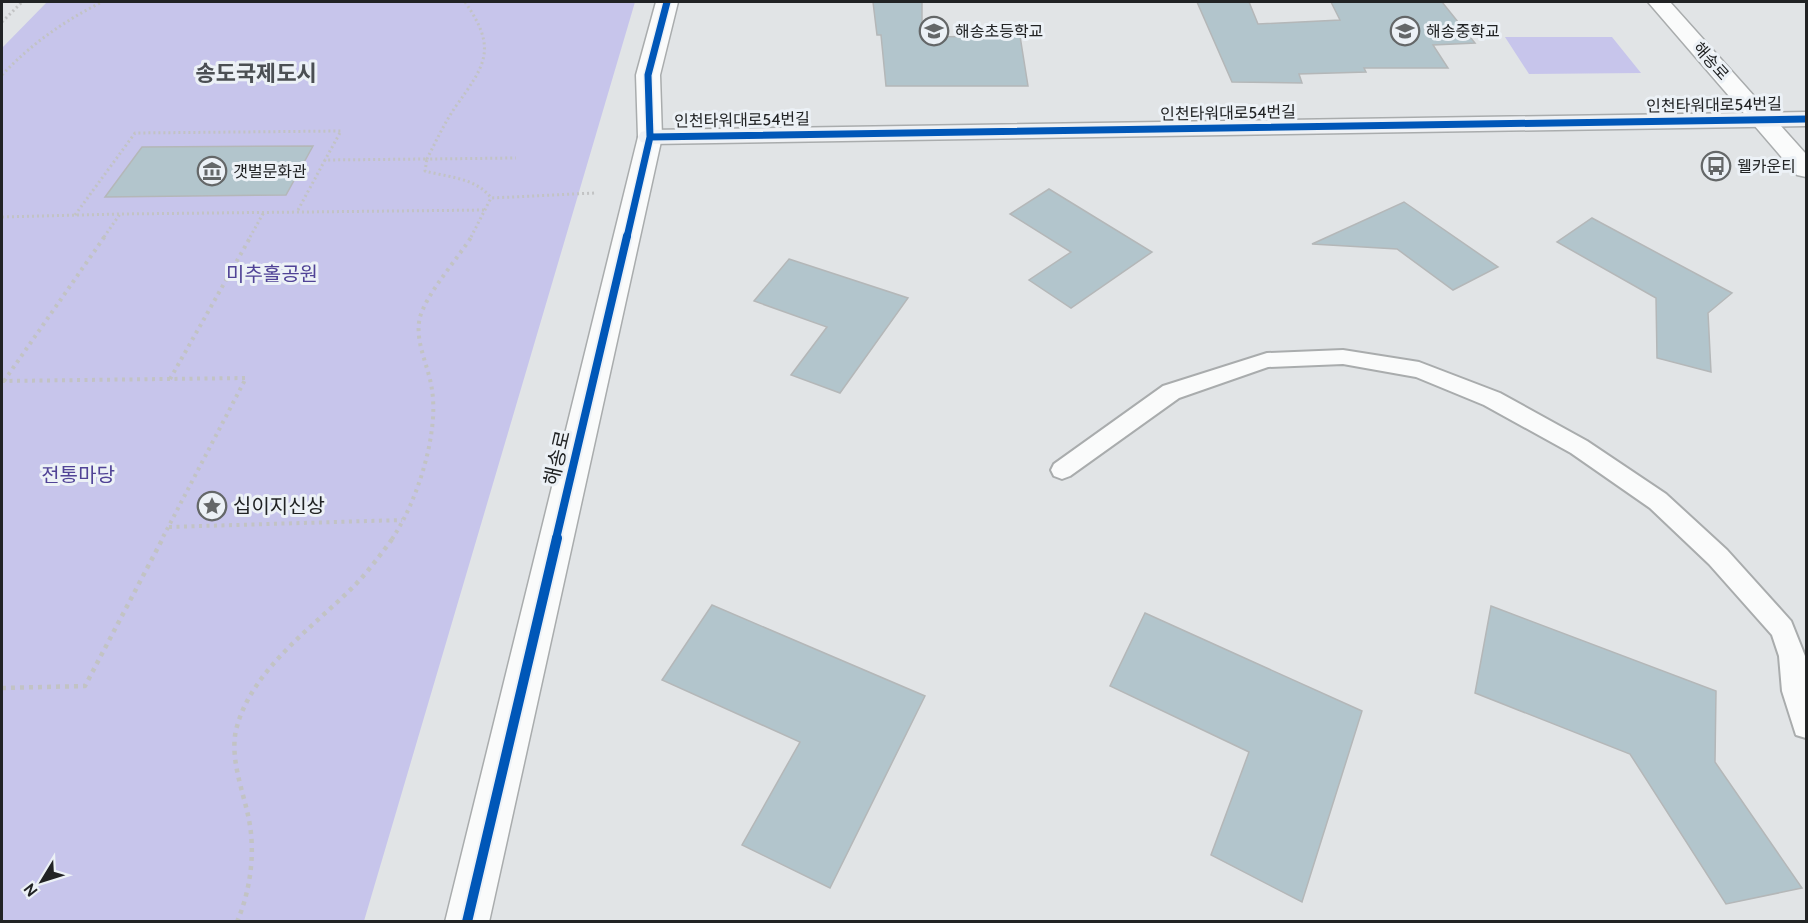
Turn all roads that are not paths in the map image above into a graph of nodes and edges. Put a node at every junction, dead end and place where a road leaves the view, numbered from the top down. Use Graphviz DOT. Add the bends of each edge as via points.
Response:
graph roads {
  1 [pos="667,2"];
  2 [pos="1659,2"];
  3 [pos="1806,119"];
  4 [pos="1764,120"];
  5 [pos="650,137"];
  6 [pos="1806,169"];
  7 [pos="1062,470"];
  8 [pos="1806,726"];
  9 [pos="467,921"];
  1 -- 5 [label="street, 해송로" via="648,75"];
  2 -- 4 [label="street, 해송로"];
  3 -- 4 [label="street, 인천타워대로54번길"];
  4 -- 5 [label="street, 인천타워대로54번길"];
  4 -- 6 [label="street, 해송로"];
  5 -- 9 [label="street, 해송로"];
  7 -- 8 [label="lane" via="1171,392 1267,360 1343,357 1419,370 1492,399 1560,436 1658,501 1718,557 1782,629 1792,656 1795,691"];
}
